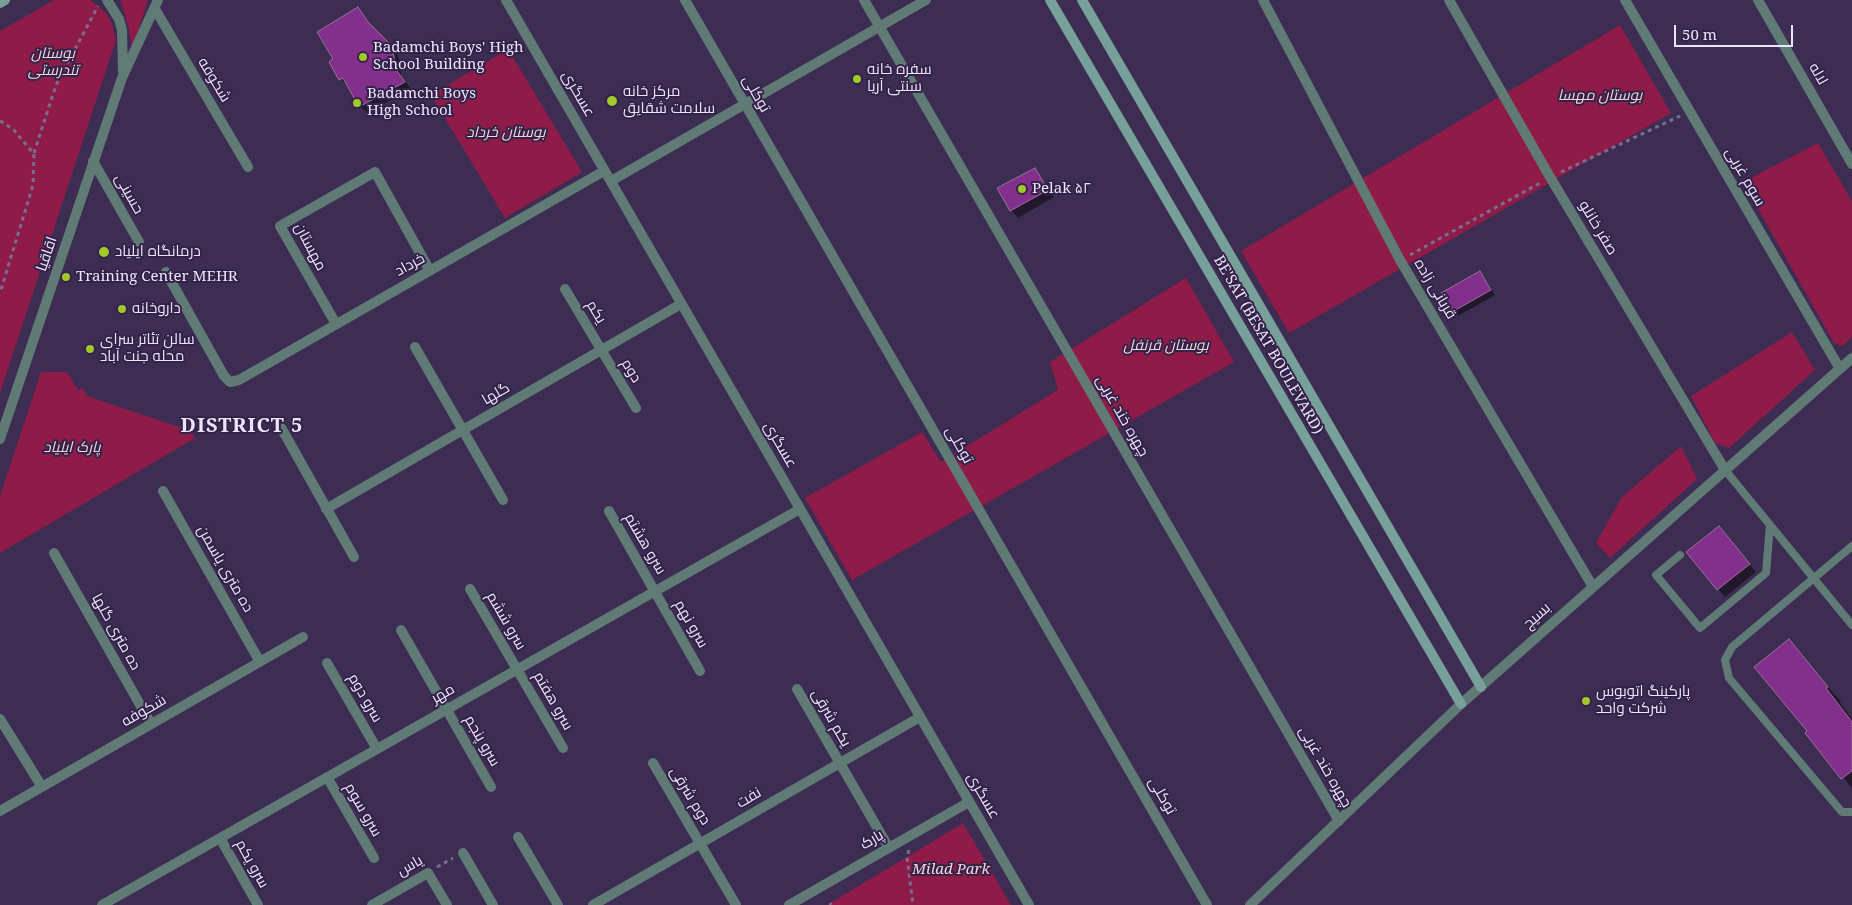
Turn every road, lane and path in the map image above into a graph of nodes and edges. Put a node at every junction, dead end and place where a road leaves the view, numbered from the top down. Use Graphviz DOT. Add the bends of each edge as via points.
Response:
graph roads {
  1 [pos="5,0"];
  2 [pos="101,0"];
  3 [pos="107,0"];
  4 [pos="506,0"];
  5 [pos="685,0"];
  6 [pos="864,0"];
  7 [pos="926,0"];
  8 [pos="1050,0"];
  9 [pos="1082,0"];
  10 [pos="1264,0"];
  11 [pos="1449,0"];
  12 [pos="1758,0"];
  13 [pos="1627,1"];
  14 [pos="0,3"];
  15 [pos="156,4"];
  16 [pos="880,27"];
  17 [pos="122,78"];
  18 [pos="745,104"];
  19 [pos="0,121"];
  20 [pos="34,154"];
  21 [pos="94,162"];
  22 [pos="1852,164"];
  23 [pos="248,167"];
  24 [pos="604,171"];
  25 [pos="611,181"];
  26 [pos="139,242"];
  27 [pos="430,271"];
  28 [pos="166,272"];
  29 [pos="565,289"];
  30 [pos="0,293"];
  31 [pos="681,304"];
  32 [pos="336,324"];
  33 [pos="415,347"];
  34 [pos="602,350"];
  35 [pos="1852,358"];
  36 [pos="1840,369"];
  37 [pos="636,408"];
  38 [pos="278,424"];
  39 [pos="463,430"];
  40 [pos="0,439"];
  41 [pos="1725,470"];
  42 [pos="163,491"];
  43 [pos="502,500"];
  44 [pos="326,509"];
  45 [pos="800,509"];
  46 [pos="609,511"];
  47 [pos="1770,525"];
  48 [pos="1852,546"];
  49 [pos="54,553"];
  50 [pos="1680,555"];
  51 [pos="354,557"];
  52 [pos="1813,578"];
  53 [pos="1593,587"];
  54 [pos="470,589"];
  55 [pos="655,591"];
  56 [pos="1852,625"];
  57 [pos="401,630"];
  58 [pos="303,637"];
  59 [pos="260,662"];
  60 [pos="327,663"];
  61 [pos="517,669"];
  62 [pos="700,671"];
  63 [pos="1481,687"];
  64 [pos="797,689"];
  65 [pos="1460,704"];
  66 [pos="446,709"];
  67 [pos="920,717"];
  68 [pos="0,719"];
  69 [pos="151,724"];
  70 [pos="562,748"];
  71 [pos="377,749"];
  72 [pos="653,763"];
  73 [pos="840,763"];
  74 [pos="327,777"];
  75 [pos="42,787"];
  76 [pos="491,787"];
  77 [pos="969,802"];
  78 [pos="0,811"];
  79 [pos="1852,812"];
  80 [pos="1338,821"];
  81 [pos="914,833"];
  82 [pos="518,837"];
  83 [pos="220,838"];
  84 [pos="700,843"];
  85 [pos="889,848"];
  86 [pos="463,853"];
  87 [pos="374,858"];
  88 [pos="428,873"];
  89 [pos="102,905"];
  90 [pos="258,905"];
  91 [pos="372,905"];
  92 [pos="447,905"];
  93 [pos="493,905"];
  94 [pos="558,905"];
  95 [pos="593,905"];
  96 [pos="736,905"];
  97 [pos="789,905"];
  98 [pos="912,905"];
  99 [pos="1029,905"];
  100 [pos="1207,905"];
  101 [pos="1250,905"];
  1 -- 14 [label="street"];
  2 -- 20 [label="path" via="56,85"];
  3 -- 17 [label="street" via="122,30"];
  4 -- 24 [label="street, عسگری"];
  5 -- 18 [label="street, توکلی"];
  6 -- 16 [label="street, چهره خند غربی"];
  7 -- 16 [label="street"];
  8 -- 65 [label="street, BE'SAT (BESAT BOULEVARD)"];
  9 -- 63 [label="street, BE'SAT (BESAT BOULEVARD)"];
  10 -- 53 [label="street, قربانی زاده" via="1400,260"];
  11 -- 41 [label="street, صفر خانلو" via="1550,177"];
  12 -- 22 [label="street, لاله"];
  13 -- 36 [label="street, سوم غربی"];
  15 -- 17 [label="street"];
  15 -- 23 [label="street, شکوفه"];
  16 -- 18 [label="street"];
  16 -- 80 [label="street, چهره خند غربی"];
  17 -- 21 [label="street, اقاقیا"];
  18 -- 25 [label="street"];
  18 -- 100 [label="street, توکلی"];
  19 -- 20 [label="path" via="13,129"];
  20 -- 30 [label="path" via="33,185"];
  21 -- 26 [label="street, حسینی"];
  21 -- 40 [label="street, اقاقیا"];
  24 -- 25 [label="street, عسگری"];
  24 -- 27 [label="street, خرداد"];
  25 -- 31 [label="street, عسگری"];
  27 -- 32 [label="street, خرداد"];
  27 -- 32 [label="street, مهستان" via="375,172 280,226"];
  28 -- 32 [label="street, خرداد" via="230,382 239,380"];
  29 -- 34 [label="street, یکم"];
  31 -- 34 [label="street, گلها"];
  31 -- 45 [label="street, عسگری"];
  33 -- 39 [label="street"];
  34 -- 37 [label="street, دوم"];
  34 -- 39 [label="street, گلها"];
  35 -- 36 [label="street, بسیج"];
  36 -- 41 [label="street, بسیج"];
  38 -- 44 [label="street"];
  39 -- 43 [label="street"];
  39 -- 44 [label="street, گلها"];
  41 -- 47 [label="lane"];
  41 -- 53 [label="street, بسیج"];
  42 -- 59 [label="street, ده متری یاسمن"];
  44 -- 51 [label="street"];
  45 -- 55 [label="street, مهر"];
  45 -- 67 [label="street, عسگری"];
  46 -- 55 [label="street, سرو هشتم"];
  47 -- 50 [label="lane" via="1766,573 1700,628 1656,575"];
  47 -- 52 [label="lane"];
  48 -- 52 [label="lane"];
  49 -- 69 [label="street, ده متری گلها"];
  52 -- 56 [label="lane"];
  52 -- 79 [label="lane" via="1732,647 1725,660 1729,678 1842,812"];
  53 -- 63 [label="street, بسیج"];
  54 -- 61 [label="street, سرو ششم"];
  55 -- 61 [label="street, مهر"];
  55 -- 62 [label="street, سرو نهم"];
  57 -- 66 [label="street, سرو پنجم"];
  58 -- 59 [label="street, شکوفه"];
  59 -- 69 [label="street, شکوفه"];
  60 -- 71 [label="street, سرو دوم"];
  61 -- 66 [label="street, مهر"];
  61 -- 70 [label="street, سرو هفتم"];
  63 -- 65 [label="street, بسیج"];
  64 -- 73 [label="street, یکم شرقی"];
  65 -- 80 [label="street, بسیج"];
  66 -- 71 [label="street, مهر"];
  66 -- 76 [label="street, سرو پنجم"];
  67 -- 73 [label="street, نفت"];
  67 -- 77 [label="street, عسگری"];
  68 -- 75 [label="street"];
  69 -- 75 [label="street, شکوفه"];
  71 -- 74 [label="street, مهر"];
  72 -- 84 [label="street, دوم شرقی"];
  73 -- 84 [label="street, نفت"];
  73 -- 85 [label="street, یکم شرقی"];
  74 -- 83 [label="street, مهر"];
  74 -- 87 [label="street, سرو سوم"];
  75 -- 78 [label="street, شکوفه"];
  77 -- 81 [label="street, پارک"];
  77 -- 99 [label="street, عسگری"];
  80 -- 101 [label="street, بسیج"];
  81 -- 85 [label="street, پارک"];
  81 -- 98 [label="path" via="907,857"];
  82 -- 94 [label="street"];
  83 -- 89 [label="street, مهر"];
  83 -- 90 [label="street, سرو یکم"];
  84 -- 95 [label="street, نفت"];
  84 -- 96 [label="street, دوم شرقی"];
  85 -- 97 [label="street, پارک"];
  86 -- 88 [label="path, یاس"];
  86 -- 93 [label="street"];
  88 -- 91 [label="street, یاس"];
  88 -- 92 [label="street"];
}
